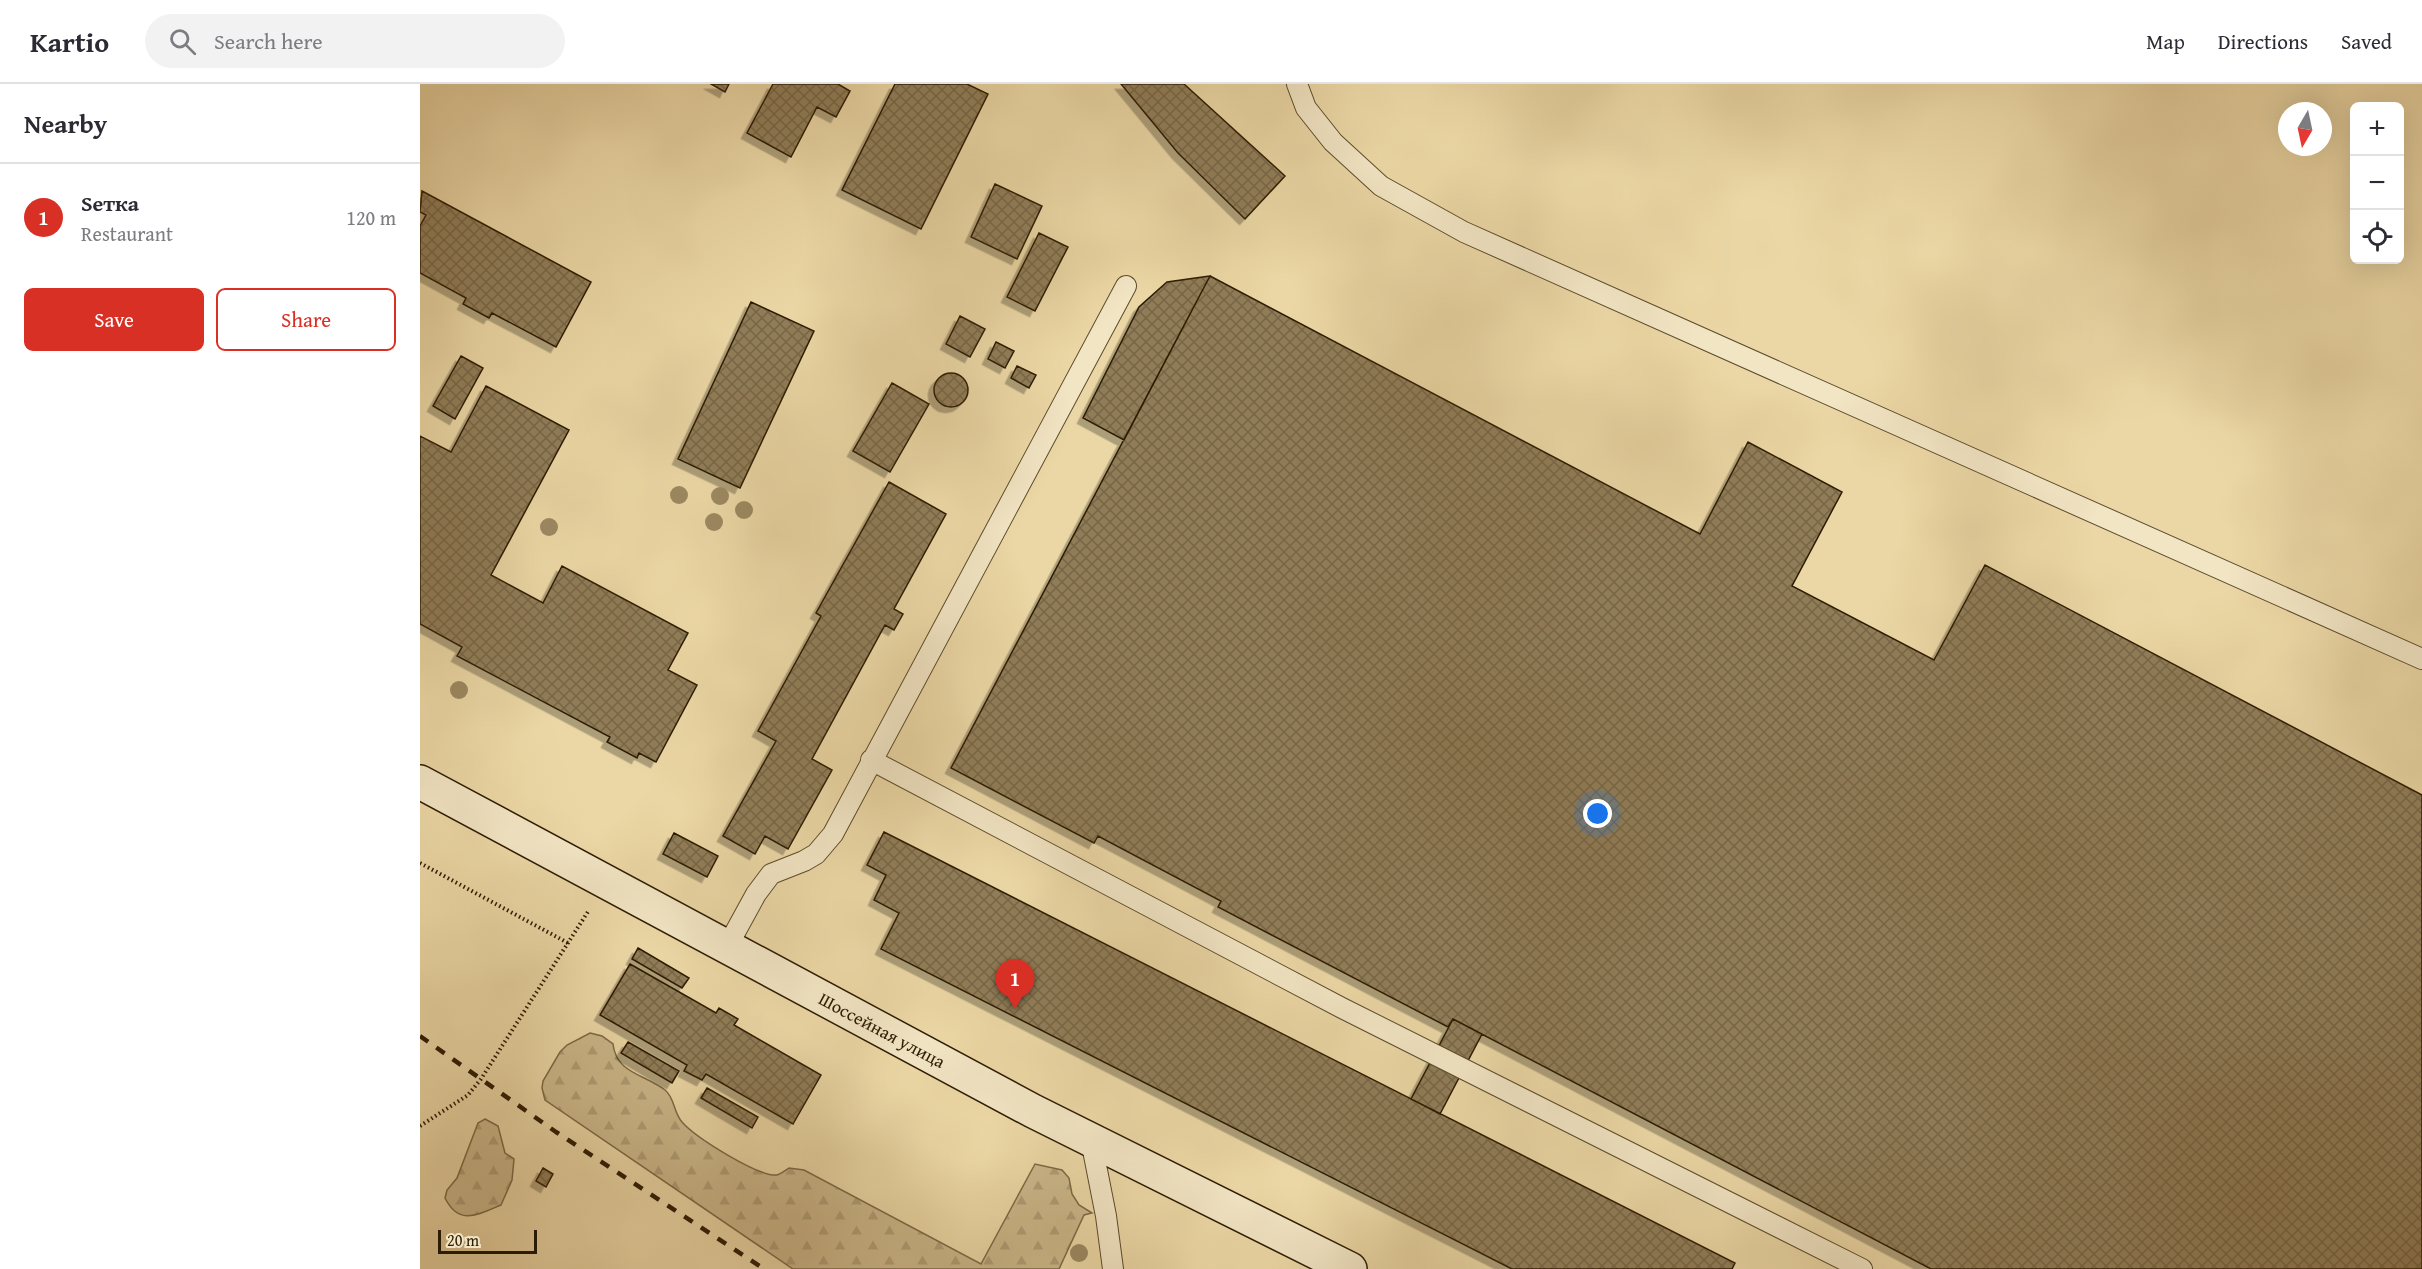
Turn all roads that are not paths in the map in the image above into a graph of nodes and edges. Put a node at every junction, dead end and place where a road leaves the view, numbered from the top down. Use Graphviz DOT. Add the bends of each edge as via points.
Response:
graph roads {
  1 [pos="1297,84"];
  2 [pos="1126,286"];
  3 [pos="2422,659"];
  4 [pos="871,760"];
  5 [pos="420,783"];
  6 [pos="727,947"];
  7 [pos="1091,1140"];
  8 [pos="1113,1269"];
  9 [pos="1350,1269"];
  10 [pos="1862,1269"];
  1 -- 3 [label="lane" via="1306,108 1334,142 1382,186 1464,232"];
  2 -- 4 [label="lane"];
  4 -- 6 [label="lane" via="833,834 810,858 771,874"];
  4 -- 10 [label="lane" via="1342,1008"];
  5 -- 6 [label="street, Шоссейная улица"];
  6 -- 7 [label="street, Шоссейная улица"];
  7 -- 8 [label="lane"];
  7 -- 9 [label="street, Шоссейная улица"];
}
